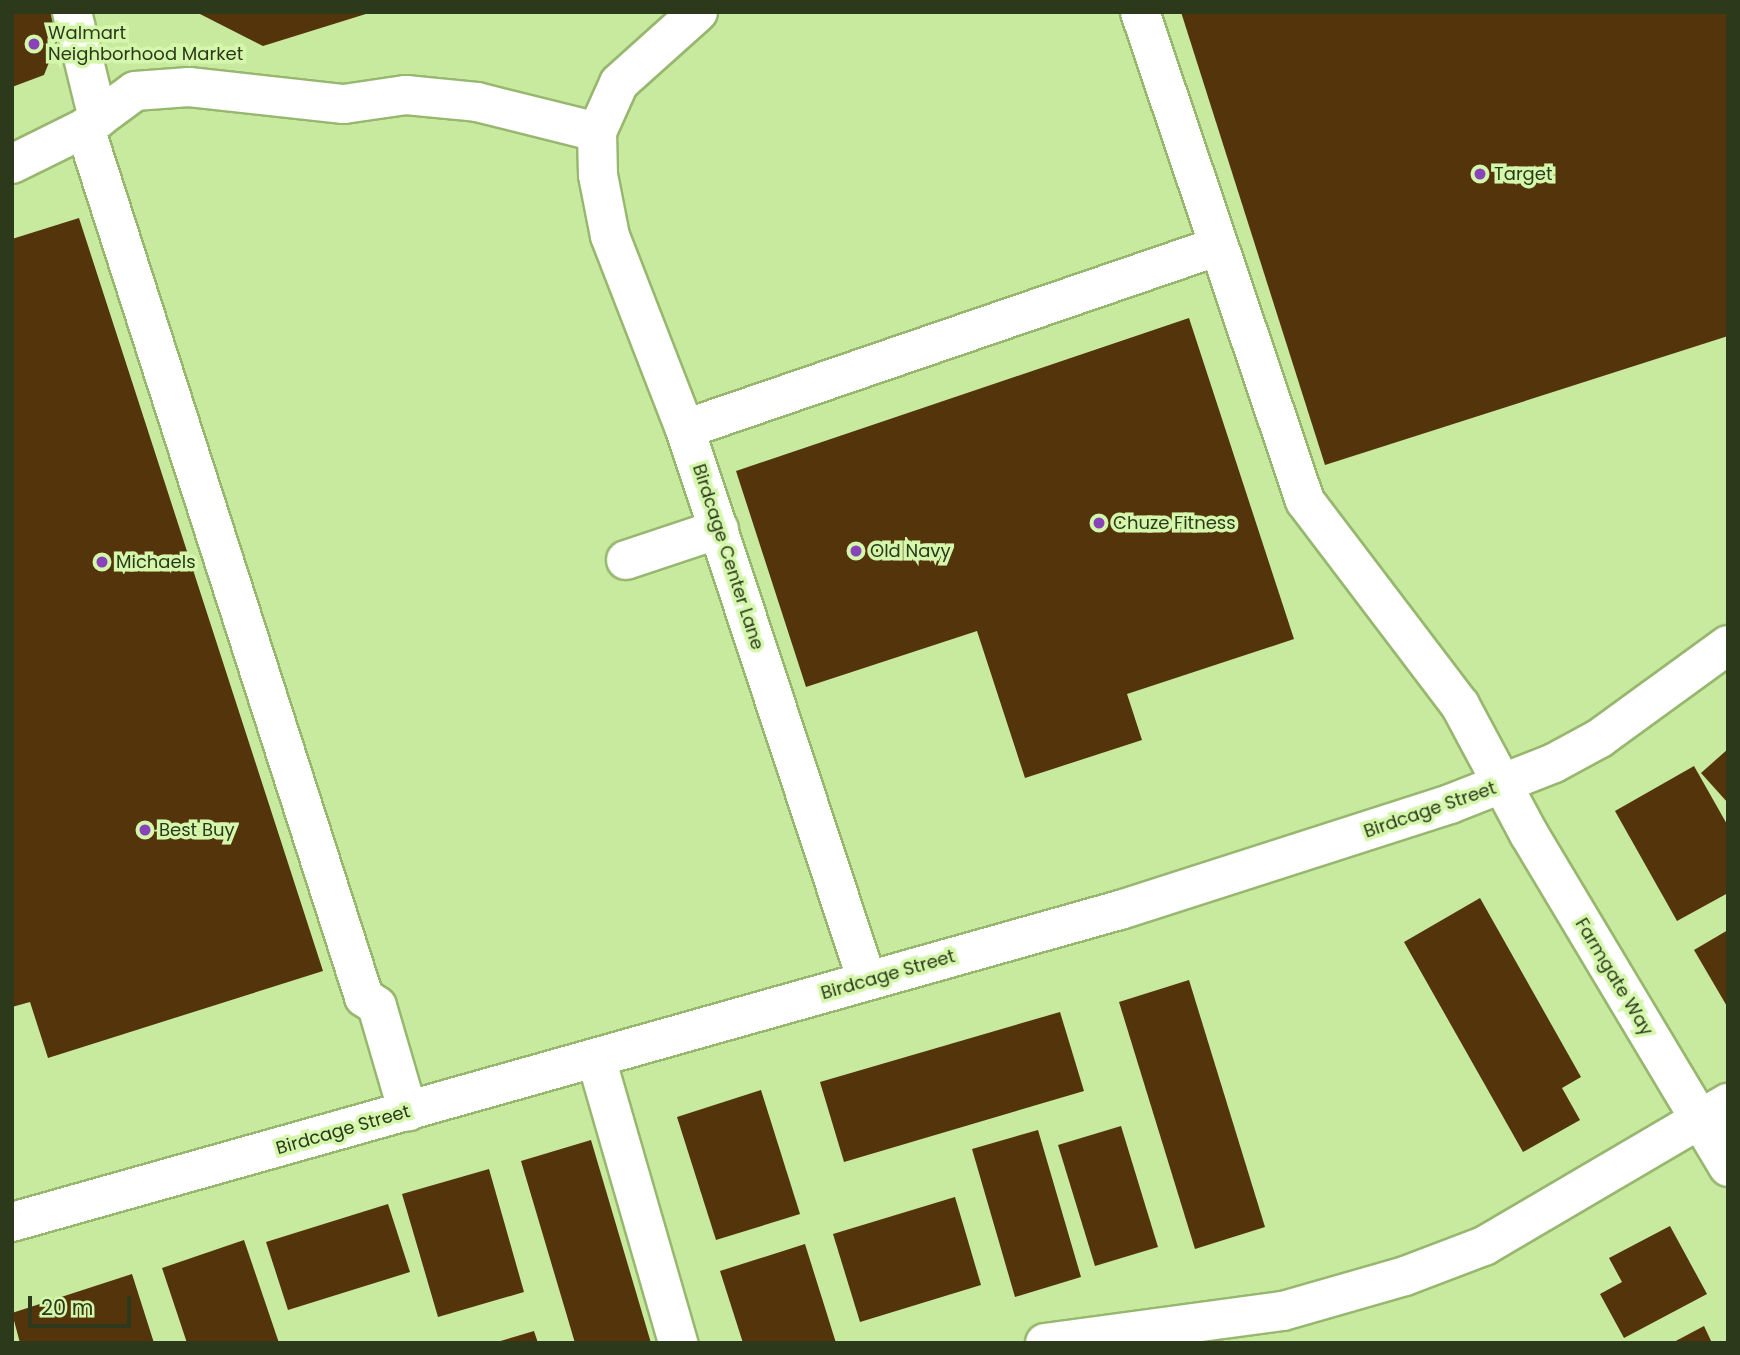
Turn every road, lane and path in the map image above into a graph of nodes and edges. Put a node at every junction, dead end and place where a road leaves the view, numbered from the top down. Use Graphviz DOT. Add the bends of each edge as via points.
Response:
graph roads {
  1 [pos="72,12"];
  2 [pos="1140,12"];
  3 [pos="680,17"];
  4 [pos="92,123"];
  5 [pos="597,132"];
  6 [pos="12,164"];
  7 [pos="1216,247"];
  8 [pos="685,429"];
  9 [pos="719,529"];
  10 [pos="626,560"];
  11 [pos="1728,645"];
  12 [pos="1503,785"];
  13 [pos="867,981"];
  14 [pos="596,1058"];
  15 [pos="1713,1111"];
  16 [pos="408,1112"];
  17 [pos="1728,1167"];
  18 [pos="12,1222"];
  19 [pos="678,1343"];
  20 [pos="1045,1343"];
  1 -- 4 [label="street"];
  2 -- 7 [label="street, Farmgate Way"];
  3 -- 5 [label="street" via="619,83"];
  4 -- 5 [label="street" via="135,91 189,87 344,104 407,95 477,102"];
  4 -- 6 [label="street"];
  4 -- 16 [label="street" via="364,997 377,1006"];
  5 -- 8 [label="street, Birdcage Center Lane" via="610,236"];
  7 -- 8 [label="street"];
  7 -- 12 [label="street, Farmgate Way" via="1305,500 1334,546 1449,688"];
  8 -- 9 [label="street, Birdcage Center Lane"];
  9 -- 10 [label="street"];
  9 -- 13 [label="street, Birdcage Center Lane"];
  11 -- 12 [label="street, Birdcage Street" via="1600,738"];
  12 -- 13 [label="street, Birdcage Street" via="1176,893"];
  12 -- 15 [label="street, Farmgate Way"];
  13 -- 14 [label="street, Birdcage Street"];
  14 -- 16 [label="street, Birdcage Street"];
  14 -- 19 [label="street"];
  15 -- 17 [label="street, Farmgate Way"];
  15 -- 20 [label="street" via="1484,1246 1405,1276 1283,1311"];
  16 -- 18 [label="street, Birdcage Street"];
}
